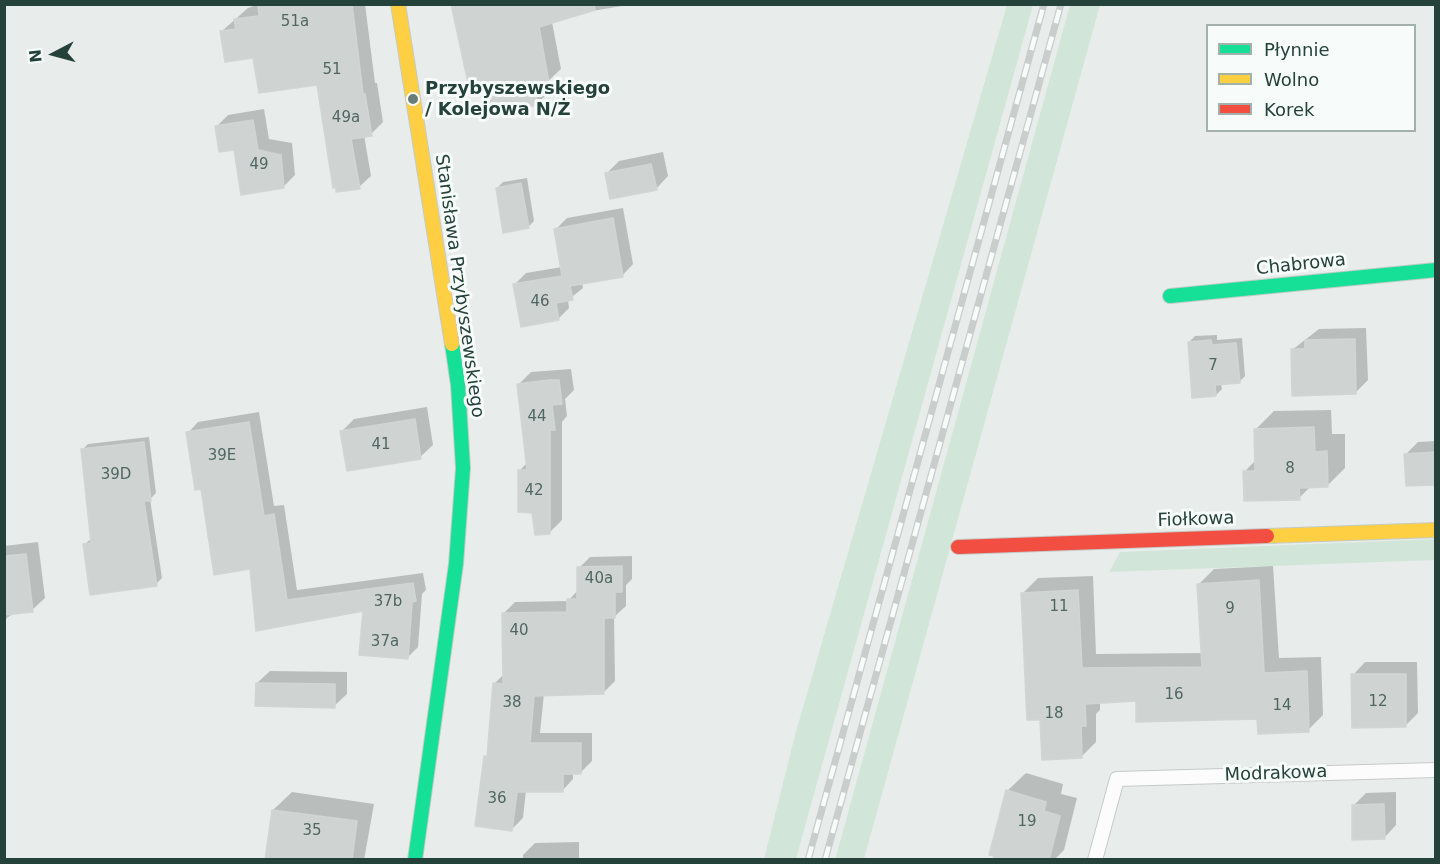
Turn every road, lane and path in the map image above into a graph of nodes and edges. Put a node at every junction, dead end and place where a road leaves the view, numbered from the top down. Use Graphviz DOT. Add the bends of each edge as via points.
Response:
graph roads {
  1 [pos="398,4"];
  2 [pos="1436,270"];
  3 [pos="1170,296"];
  4 [pos="1436,530"];
  5 [pos="958,547"];
  6 [pos="1436,770"];
  7 [pos="415,860"];
  8 [pos="1095,860"];
  1 -- 7 [label="street, Stanisława Przybyszewskiego" via="458,385 463,468 454,576"];
  2 -- 3 [label="street, Chabrowa"];
  4 -- 5 [label="street, Fiołkowa"];
  6 -- 8 [label="lane, Modrakowa" via="1117,778"];
}
